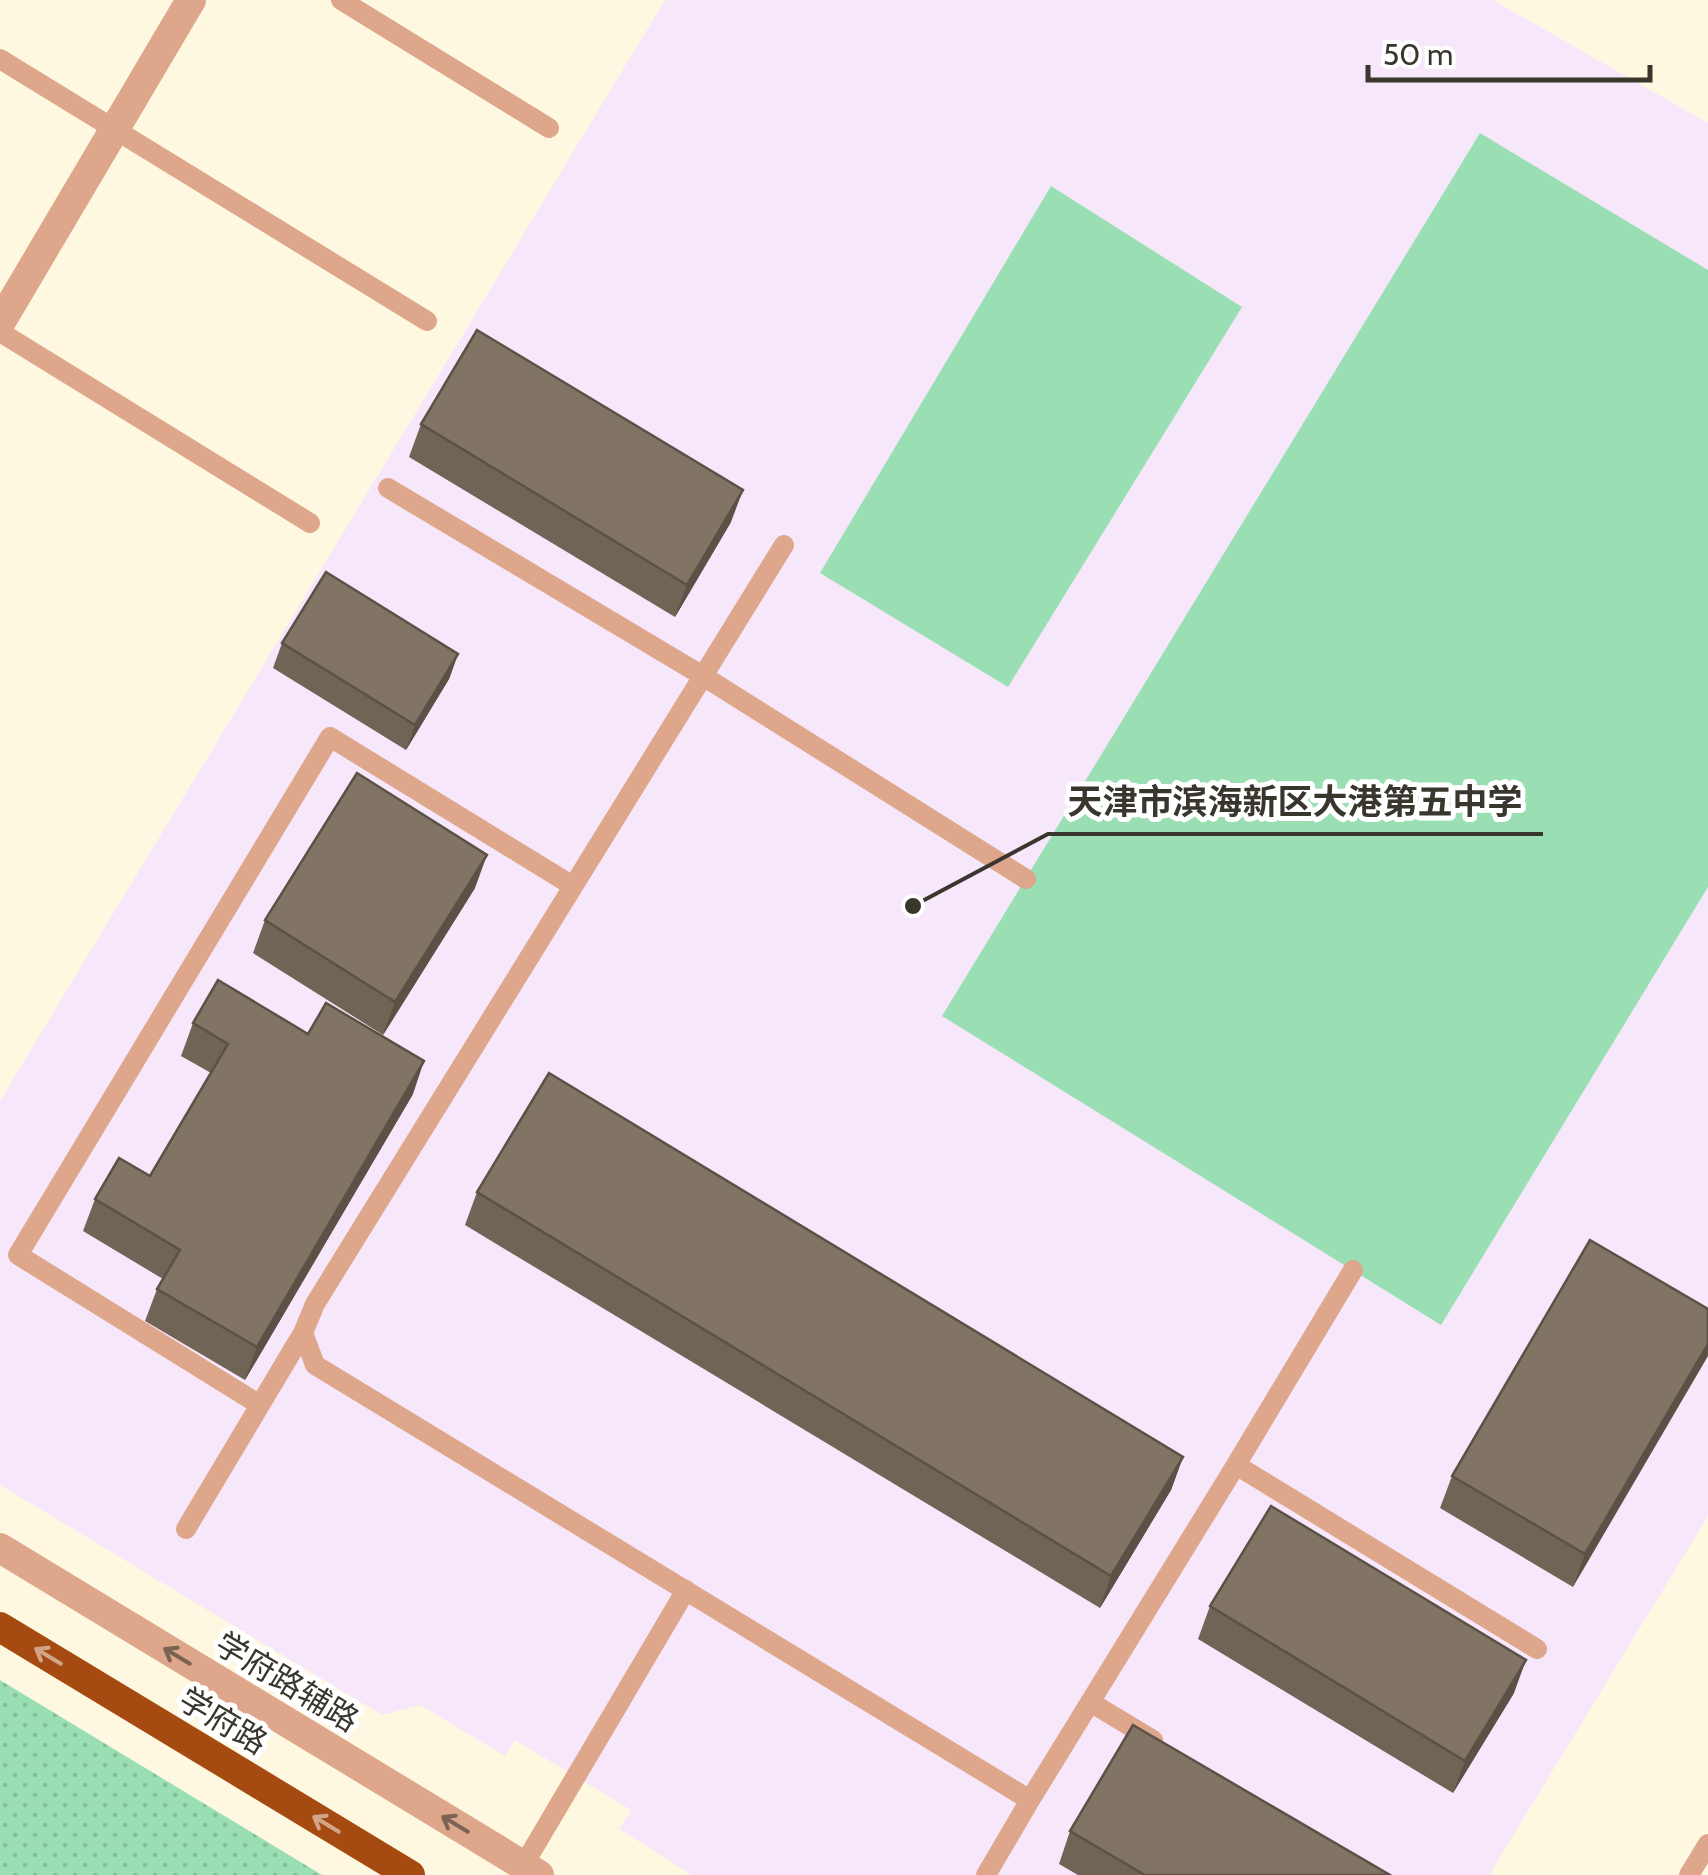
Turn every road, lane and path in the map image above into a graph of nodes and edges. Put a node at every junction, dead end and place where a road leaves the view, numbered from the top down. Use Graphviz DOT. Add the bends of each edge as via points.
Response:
graph roads {
  1 [pos="191,0"];
  2 [pos="341,0"];
  3 [pos="0,59"];
  4 [pos="115,128"];
  5 [pos="548,128"];
  6 [pos="427,321"];
  7 [pos="0,323"];
  8 [pos="0,332"];
  9 [pos="388,488"];
  10 [pos="310,523"];
  11 [pos="784,545"];
  12 [pos="703,676"];
  13 [pos="1026,879"];
  14 [pos="573,886"];
  15 [pos="1353,1270"];
  16 [pos="303,1333"];
  17 [pos="260,1405"];
  18 [pos="1236,1465"];
  19 [pos="186,1528"];
  20 [pos="0,1548"];
  21 [pos="686,1590"];
  22 [pos="0,1626"];
  23 [pos="1537,1648"];
  24 [pos="1090,1702"];
  25 [pos="1175,1753"];
  26 [pos="1030,1800"];
  27 [pos="1708,1844"];
  28 [pos="531,1870"];
  29 [pos="410,1875"];
  30 [pos="986,1875"];
  31 [pos="1689,1875"];
  1 -- 4 [label="street"];
  2 -- 5 [label="lane"];
  3 -- 4 [label="lane"];
  4 -- 6 [label="lane"];
  4 -- 7 [label="street"];
  8 -- 10 [label="lane"];
  9 -- 12 [label="lane"];
  11 -- 12 [label="lane"];
  12 -- 13 [label="lane"];
  12 -- 14 [label="lane"];
  14 -- 16 [label="lane"];
  14 -- 17 [label="lane" via="330,737 18,1254"];
  15 -- 18 [label="lane"];
  16 -- 17 [label="lane"];
  16 -- 21 [label="lane" via="316,1365"];
  17 -- 19 [label="lane"];
  18 -- 23 [label="lane"];
  18 -- 24 [label="lane"];
  28 -- 20 [label="street, 学府路辅路, one-way"];
  21 -- 26 [label="lane"];
  21 -- 28 [label="lane"];
  29 -- 22 [label="highway, 学府路, one-way"];
  24 -- 25 [label="lane"];
  24 -- 26 [label="lane"];
  26 -- 30 [label="lane"];
  27 -- 31 [label="lane"];
}
